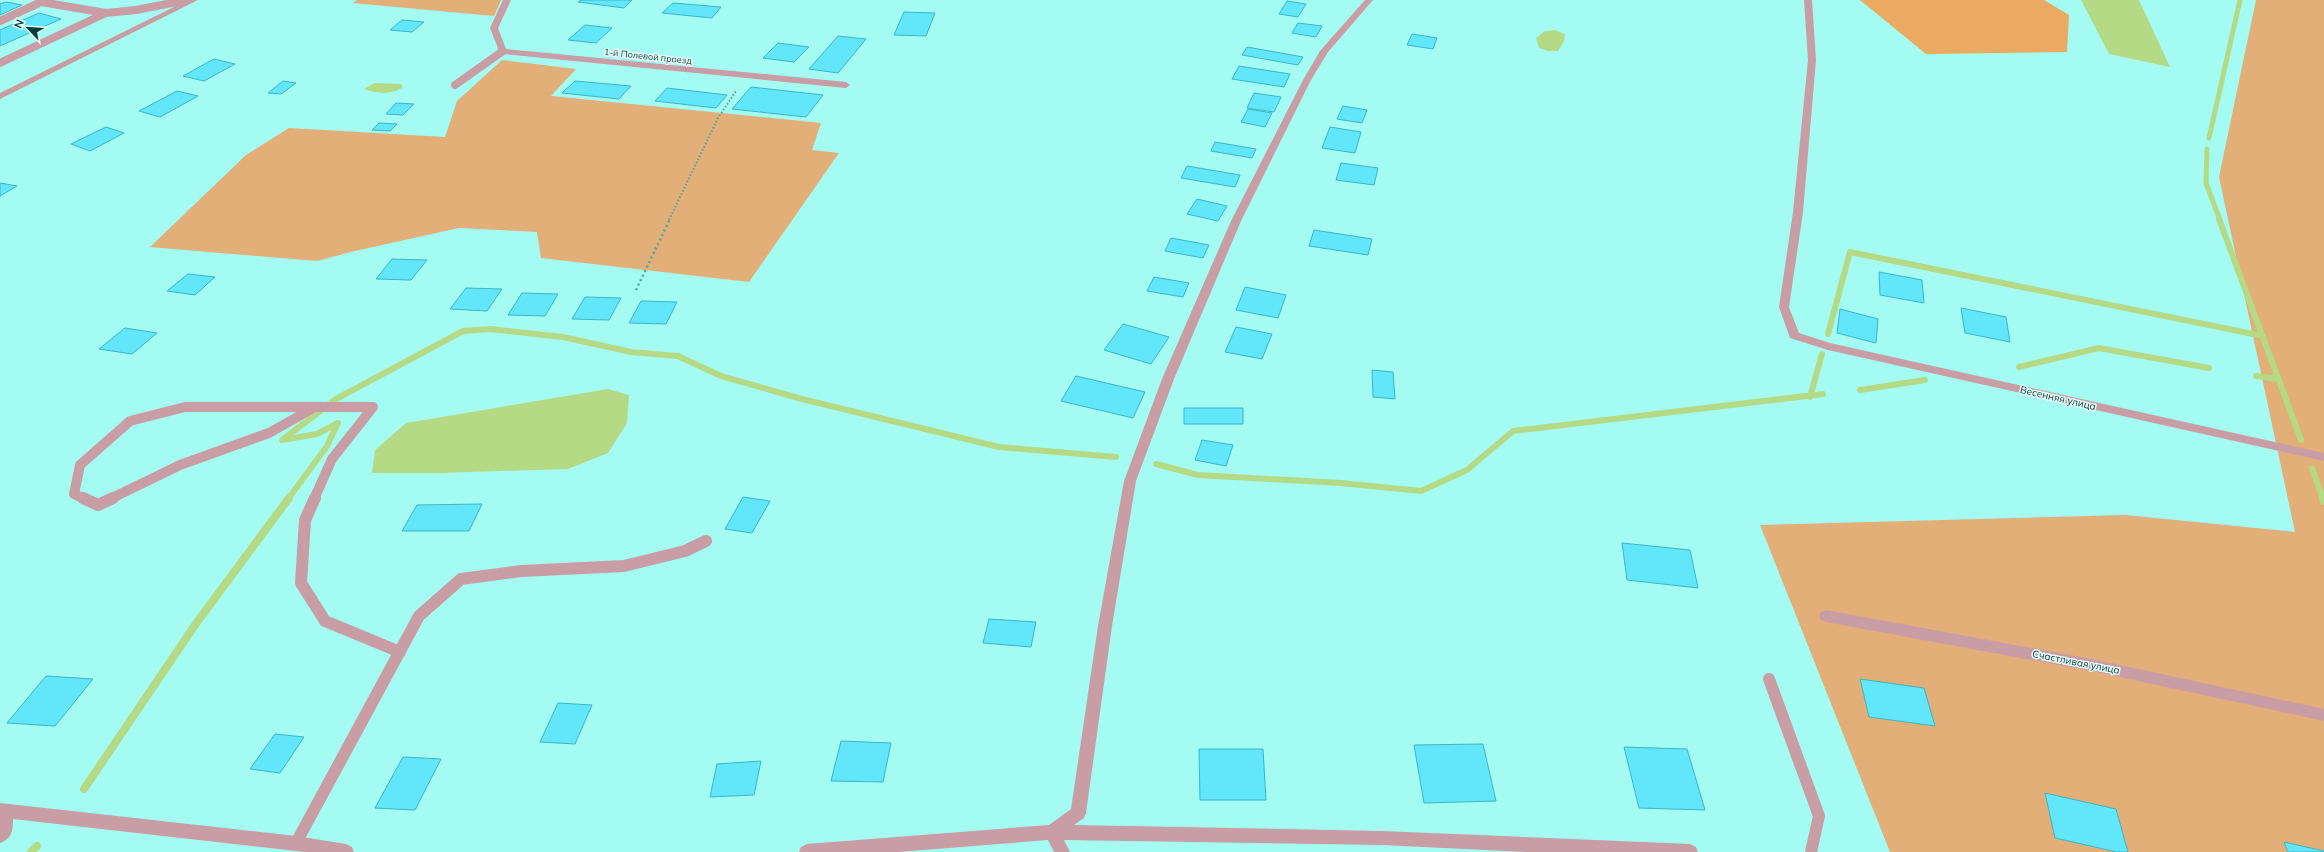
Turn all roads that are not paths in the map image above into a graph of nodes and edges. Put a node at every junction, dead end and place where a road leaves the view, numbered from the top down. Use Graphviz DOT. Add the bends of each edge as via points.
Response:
graph roads {
  1 [pos="187,0"];
  2 [pos="194,0"];
  3 [pos="507,0"];
  4 [pos="1369,0"];
  5 [pos="1808,0"];
  6 [pos="106,13"];
  7 [pos="0,21"];
  8 [pos="503,52"];
  9 [pos="0,64"];
  10 [pos="455,85"];
  11 [pos="846,85"];
  12 [pos="0,96"];
  13 [pos="315,407"];
  14 [pos="2324,457"];
  15 [pos="706,541"];
  16 [pos="1826,616"];
  17 [pos="400,652"];
  18 [pos="1769,679"];
  19 [pos="2324,715"];
  20 [pos="3,811"];
  21 [pos="1052,832"];
  22 [pos="0,836"];
  23 [pos="296,843"];
  24 [pos="346,852"];
  25 [pos="807,852"];
  26 [pos="1062,852"];
  27 [pos="1690,852"];
  28 [pos="1811,852"];
  1 -- 6 [label="lane"];
  2 -- 12 [label="street"];
  3 -- 8 [label="street" via="494,28"];
  4 -- 21 [label="street" via="1324,51 1307,80 1236,221 1168,379 1130,481 1105,626 1078,813"];
  5 -- 14 [label="street, Весенняя улица" via="1812,60 1798,212 1784,307 1794,335 1828,346"];
  6 -- 7 [label="lane" via="41,2"];
  6 -- 9 [label="lane"];
  8 -- 10 [label="lane"];
  8 -- 11 [label="street, 1-й Полевой проезд"];
  13 -- 13 [label="lane" via="185,407 130,420 80,465 74,494 98,505 180,465 269,433"];
  13 -- 17 [label="lane" via="372,407 332,459 305,520 301,583 325,621"];
  15 -- 17 [label="lane" via="685,551 624,566 521,571 461,578 419,616"];
  16 -- 19 [label="street, Счастливая улица" via="2097,666"];
  17 -- 23 [label="lane"];
  18 -- 28 [label="lane" via="1819,816"];
  20 -- 22 [label="street" via="5,830"];
  20 -- 23 [label="street"];
  21 -- 25 [label="street"];
  21 -- 26 [label="street"];
  21 -- 27 [label="street" via="1382,838"];
  23 -- 24 [label="street"];
}
